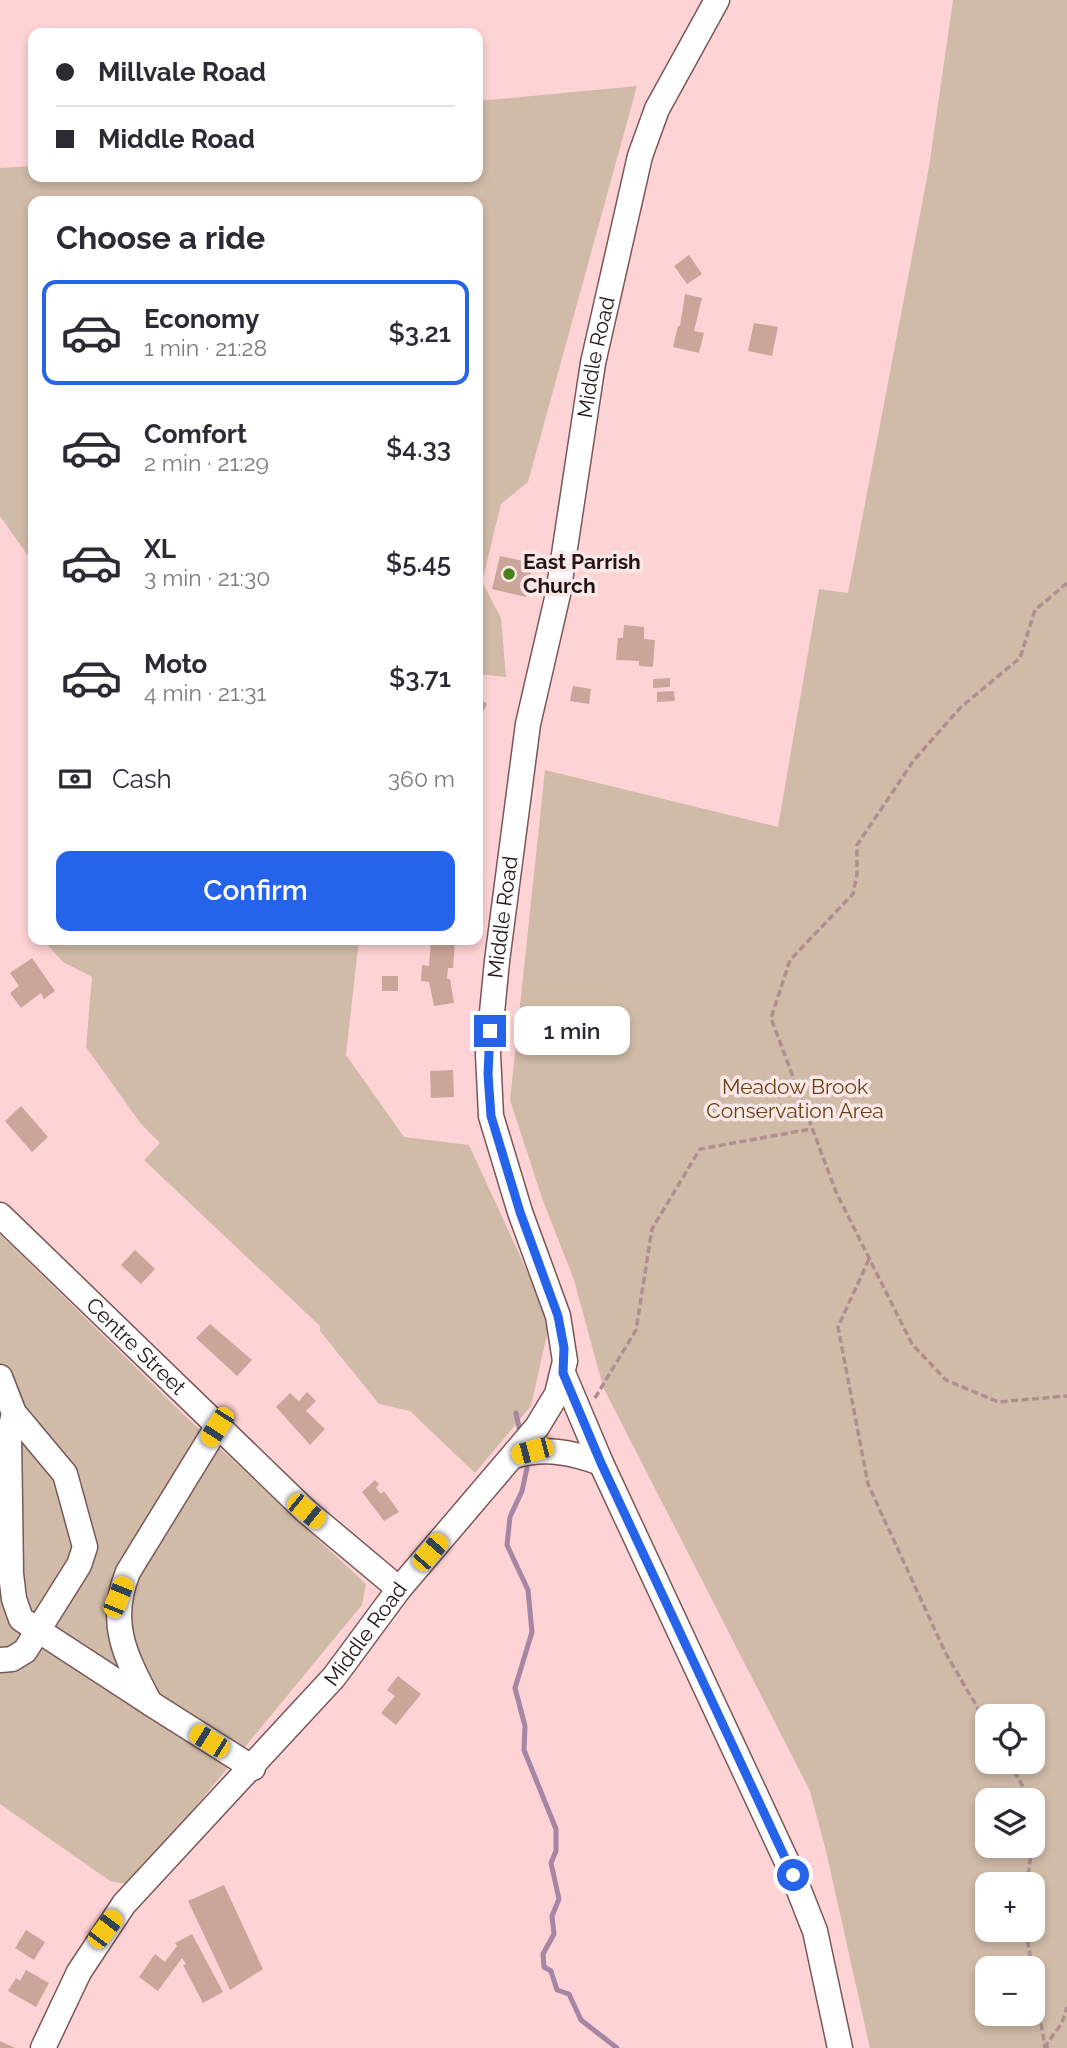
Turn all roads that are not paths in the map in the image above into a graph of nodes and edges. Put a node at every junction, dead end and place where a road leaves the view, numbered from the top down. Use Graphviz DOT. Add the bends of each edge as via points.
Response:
graph roads {
  1 [pos="717,0"];
  2 [pos="0,1215"];
  3 [pos="563,1373"];
  4 [pos="0,1377"];
  5 [pos="14,1413"];
  6 [pos="217,1427"];
  7 [pos="514,1456"];
  8 [pos="601,1463"];
  9 [pos="399,1589"];
  10 [pos="41,1629"];
  11 [pos="123,1649"];
  12 [pos="0,1660"];
  13 [pos="100,1673"];
  14 [pos="150,1703"];
  15 [pos="253,1768"];
  16 [pos="43,2048"];
  17 [pos="839,2048"];
  1 -- 3 [label="street, Middle Road" via="657,109 640,156 593,363 558,594 528,724 497,961 488,1054 491,1116 558,1316"];
  2 -- 6 [label="street, Centre Street"];
  3 -- 7 [label="street, Middle Road" via="549,1411"];
  3 -- 8 [label="street"];
  4 -- 5 [label="street"];
  5 -- 10 [label="street" via="9,1465 14,1599 22,1619"];
  5 -- 10 [label="street" via="65,1474 85,1547 79,1566"];
  6 -- 9 [label="street, Centre Street" via="306,1511"];
  6 -- 11 [label="street" via="128,1572 118,1597"];
  7 -- 8 [label="street" via="564,1451"];
  7 -- 9 [label="street, Middle Road"];
  8 -- 17 [label="street" via="793,1875 815,1931"];
  9 -- 15 [label="street, Middle Road" via="334,1677"];
  10 -- 12 [label="street" via="25,1651"];
  10 -- 13 [label="street"];
  11 -- 13 [label="street"];
  11 -- 14 [label="street"];
  13 -- 14 [label="street"];
  14 -- 15 [label="street"];
  15 -- 16 [label="street, Middle Road" via="207,1812 105,1929"];
}
